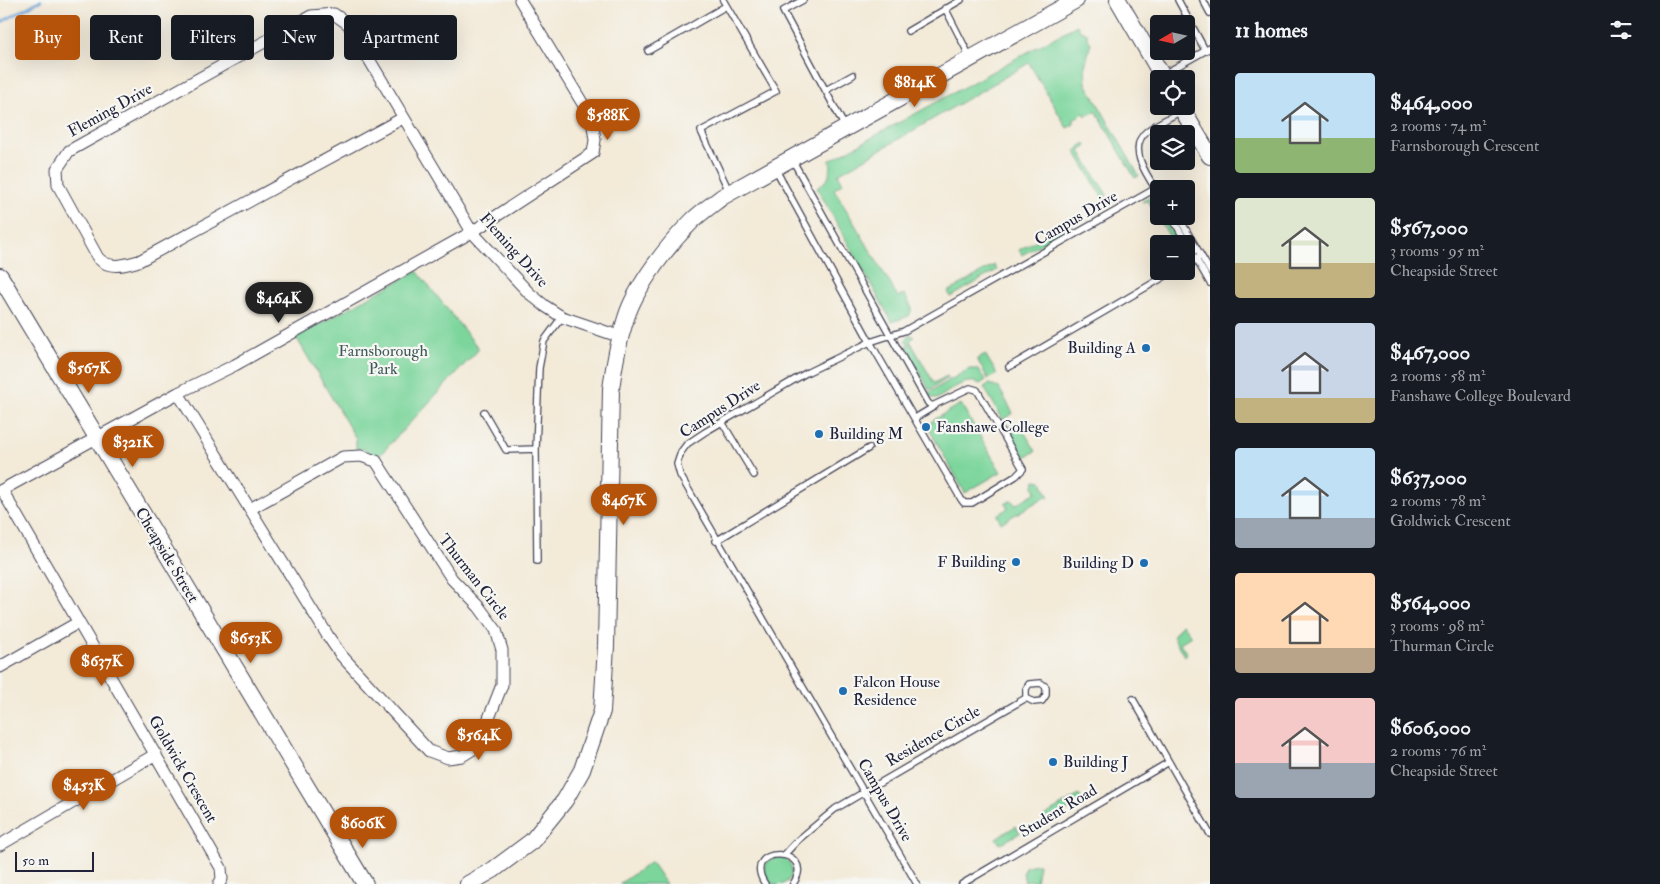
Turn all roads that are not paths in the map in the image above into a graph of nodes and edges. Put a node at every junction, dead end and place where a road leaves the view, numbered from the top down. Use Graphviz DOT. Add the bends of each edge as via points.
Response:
graph roads {
  1 [pos="520,0"];
  2 [pos="723,0"];
  3 [pos="803,0"];
  4 [pos="961,0"];
  5 [pos="1076,0"];
  6 [pos="1118,0"];
  7 [pos="1178,0"];
  8 [pos="1203,0"];
  9 [pos="726,6"];
  10 [pos="945,8"];
  11 [pos="1210,13"];
  12 [pos="908,31"];
  13 [pos="1208,49"];
  14 [pos="648,51"];
  15 [pos="971,58"];
  16 [pos="1159,70"];
  17 [pos="1174,70"];
  18 [pos="853,75"];
  19 [pos="826,90"];
  20 [pos="1171,115"];
  21 [pos="1185,115"];
  22 [pos="404,118"];
  23 [pos="846,129"];
  24 [pos="1210,156"];
  25 [pos="792,159"];
  26 [pos="775,168"];
  27 [pos="1153,180"];
  28 [pos="730,193"];
  29 [pos="1150,194"];
  30 [pos="1178,225"];
  31 [pos="1182,225"];
  32 [pos="472,232"];
  33 [pos="1198,257"];
  34 [pos="1195,259"];
  35 [pos="1210,271"];
  36 [pos="0,276"];
  37 [pos="1159,280"];
  38 [pos="1210,283"];
  39 [pos="562,317"];
  40 [pos="890,336"];
  41 [pos="621,338"];
  42 [pos="870,342"];
  43 [pos="1009,367"];
  44 [pos="178,393"];
  45 [pos="939,404"];
  46 [pos="484,412"];
  47 [pos="915,418"];
  48 [pos="722,422"];
  49 [pos="98,439"];
  50 [pos="869,448"];
  51 [pos="536,449"];
  52 [pos="754,475"];
  53 [pos="1,491"];
  54 [pos="250,508"];
  55 [pos="716,541"];
  56 [pos="537,561"];
  57 [pos="79,622"];
  58 [pos="0,668"];
  59 [pos="1026,698"];
  60 [pos="1132,699"];
  61 [pos="156,754"];
  62 [pos="1169,762"];
  63 [pos="864,792"];
  64 [pos="1210,834"];
  65 [pos="0,845"];
  66 [pos="786,854"];
  67 [pos="219,884"];
  68 [pos="365,884"];
  69 [pos="468,884"];
  70 [pos="765,884"];
  71 [pos="793,884"];
  72 [pos="917,884"];
  73 [pos="962,884"];
  1 -- 32 [label="street" via="592,119 593,152"];
  2 -- 9 [label="lane"];
  3 -- 19 [label="lane" via="783,12"];
  4 -- 10 [label="lane"];
  5 -- 15 [label="street"];
  6 -- 16 [label="street"];
  7 -- 13 [label="lane"];
  8 -- 11 [label="lane"];
  9 -- 14 [label="lane"];
  9 -- 28 [label="lane" via="776,91 701,131"];
  10 -- 12 [label="lane"];
  10 -- 15 [label="lane"];
  13 -- 17 [label="lane"];
  15 -- 23 [label="street"];
  18 -- 19 [label="lane"];
  19 -- 23 [label="lane"];
  20 -- 27 [label="lane" via="1140,138 1137,149"];
  21 -- 24 [label="street"];
  22 -- 22 [label="street, Fleming Drive" via="348,24 334,14 311,16 69,151 57,169 58,185 98,258 104,264 118,266 139,261"];
  22 -- 32 [label="street, Fleming Drive"];
  23 -- 25 [label="street"];
  25 -- 26 [label="street"];
  25 -- 40 [label="lane"];
  26 -- 28 [label="street"];
  26 -- 42 [label="lane"];
  28 -- 41 [label="street" via="693,220 665,252 626,316"];
  29 -- 40 [label="lane, Campus Drive"];
  30 -- 33 [label="lane"];
  31 -- 33 [label="lane"];
  32 -- 39 [label="street, Fleming Drive" via="529,293"];
  32 -- 44 [label="street" via="235,365"];
  33 -- 34 [label="lane"];
  33 -- 35 [label="lane"];
  33 -- 38 [label="lane"];
  36 -- 49 [label="street, Cheapside Street"];
  37 -- 43 [label="lane"];
  39 -- 41 [label="street, Fleming Drive"];
  39 -- 51 [label="lane" via="544,341 539,368"];
  40 -- 42 [label="lane, Campus Drive"];
  40 -- 45 [label="lane" via="928,403 932,406"];
  41 -- 69 [label="street" via="611,389 602,711 582,770 565,800 532,841"];
  42 -- 47 [label="lane"];
  42 -- 48 [label="lane, Campus Drive" via="806,373"];
  44 -- 49 [label="street"];
  44 -- 54 [label="street, Thurman Circle"];
  45 -- 47 [label="lane"];
  45 -- 47 [label="lane" via="962,390 977,390 1023,469 972,503 964,503"];
  46 -- 51 [label="lane" via="506,450"];
  48 -- 52 [label="lane"];
  48 -- 55 [label="lane, Campus Drive" via="687,444 677,464"];
  49 -- 53 [label="street"];
  49 -- 68 [label="street, Cheapside Street"];
  50 -- 55 [label="lane"];
  51 -- 56 [label="lane"];
  53 -- 57 [label="street, Goldwick Crescent"];
  54 -- 54 [label="street, Thurman Circle" via="341,656 429,751 448,758 462,756 478,746 502,685 502,650 496,630 437,558 376,460 361,456 343,457"];
  55 -- 63 [label="lane, Campus Drive"];
  57 -- 58 [label="street"];
  57 -- 61 [label="street, Goldwick Crescent"];
  59 -- 63 [label="lane, Residence Circle"];
  60 -- 62 [label="lane"];
  61 -- 65 [label="street"];
  61 -- 67 [label="street, Goldwick Crescent" via="221,868"];
  62 -- 64 [label="lane"];
  62 -- 73 [label="lane, Student Road"];
  63 -- 66 [label="lane, Residence Circle" via="835,809"];
  63 -- 72 [label="lane, Campus Drive"];
  66 -- 70 [label="lane" via="773,854 763,861 760,873"];
  66 -- 71 [label="lane" via="797,868"];
}
